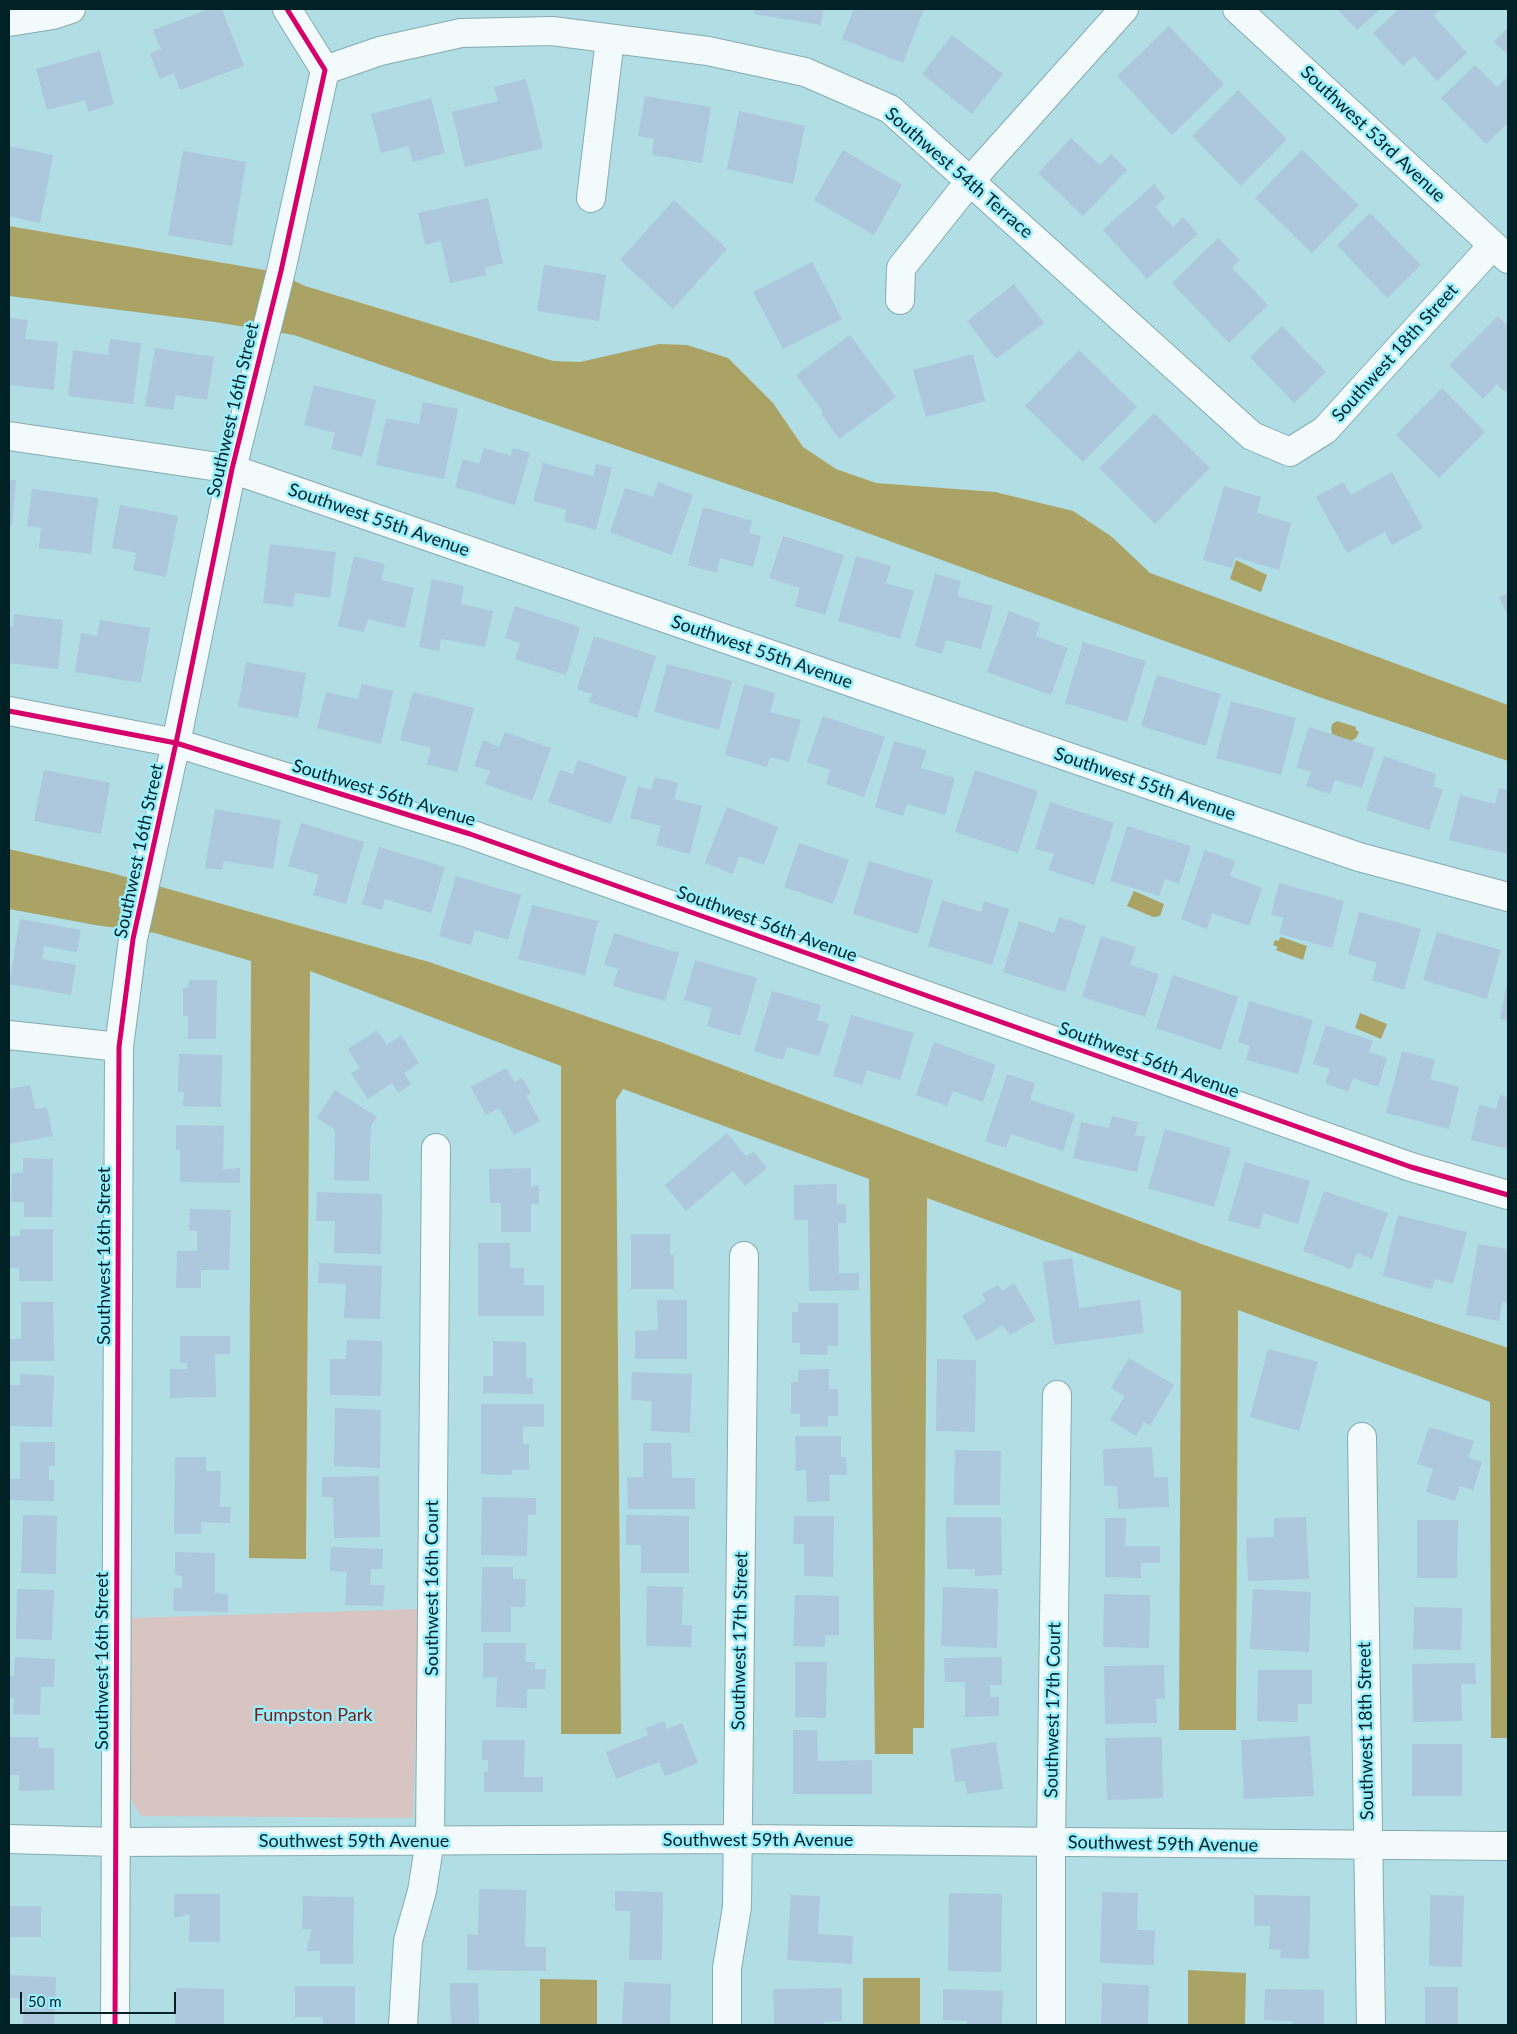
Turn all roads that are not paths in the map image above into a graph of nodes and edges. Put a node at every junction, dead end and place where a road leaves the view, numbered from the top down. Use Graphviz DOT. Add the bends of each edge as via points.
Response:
graph roads {
  1 [pos="71,9"];
  2 [pos="286,9"];
  3 [pos="1124,9"];
  4 [pos="1237,9"];
  5 [pos="9,22"];
  6 [pos="610,39"];
  7 [pos="325,70"];
  8 [pos="970,181"];
  9 [pos="591,198"];
  10 [pos="1501,252"];
  11 [pos="900,300"];
  12 [pos="9,436"];
  13 [pos="1290,452"];
  14 [pos="232,469"];
  15 [pos="9,711"];
  16 [pos="176,743"];
  17 [pos="1508,897"];
  18 [pos="9,1035"];
  19 [pos="120,1047"];
  20 [pos="436,1148"];
  21 [pos="1508,1195"];
  22 [pos="744,1256"];
  23 [pos="1057,1395"];
  24 [pos="1362,1437"];
  25 [pos="9,1839"];
  26 [pos="738,1839"];
  27 [pos="430,1841"];
  28 [pos="115,1842"];
  29 [pos="1051,1842"];
  30 [pos="1368,1846"];
  31 [pos="1508,1846"];
  32 [pos="115,2025"];
  33 [pos="403,2025"];
  34 [pos="727,2025"];
  35 [pos="1051,2025"];
  36 [pos="1371,2025"];
  1 -- 5 [label="street"];
  2 -- 7 [label="street"];
  3 -- 8 [label="street"];
  4 -- 10 [label="street, Southwest 53rd Avenue"];
  6 -- 7 [label="street, Southwest 54th Terrace" via="552,31 460,33 380,51"];
  6 -- 8 [label="street, Southwest 54th Terrace" via="708,51 805,72 890,109"];
  6 -- 9 [label="street"];
  7 -- 14 [label="street, Southwest 16th Street" via="281,271"];
  8 -- 11 [label="street" via="901,268"];
  8 -- 13 [label="street, Southwest 54th Terrace" via="1252,436"];
  10 -- 13 [label="street, Southwest 18th Street" via="1325,430"];
  12 -- 14 [label="street, Southwest 55th Avenue"];
  14 -- 16 [label="street, Southwest 16th Street"];
  14 -- 17 [label="street, Southwest 55th Avenue" via="1350,854"];
  15 -- 16 [label="street, Southwest 56th Avenue"];
  16 -- 19 [label="street, Southwest 16th Street" via="133,938"];
  16 -- 21 [label="street, Southwest 56th Avenue" via="470,834 1411,1167"];
  18 -- 19 [label="street"];
  19 -- 28 [label="street, Southwest 16th Street"];
  20 -- 27 [label="street, Southwest 16th Court"];
  22 -- 26 [label="street, Southwest 17th Street"];
  23 -- 29 [label="street, Southwest 17th Court"];
  24 -- 30 [label="street, Southwest 18th Street"];
  25 -- 28 [label="street, Southwest 59th Avenue"];
  26 -- 27 [label="street, Southwest 59th Avenue"];
  26 -- 29 [label="street, Southwest 59th Avenue"];
  26 -- 34 [label="street, Southwest 17th Street" via="737,1907 727,1968"];
  27 -- 28 [label="street, Southwest 59th Avenue"];
  27 -- 33 [label="street, Southwest 16th Court" via="422,1891 408,1941"];
  28 -- 32 [label="street, Southwest 16th Street"];
  29 -- 30 [label="street, Southwest 59th Avenue"];
  29 -- 35 [label="street, Southwest 17th Court"];
  30 -- 31 [label="street, Southwest 59th Avenue"];
  30 -- 36 [label="street, Southwest 18th Street"];
}
